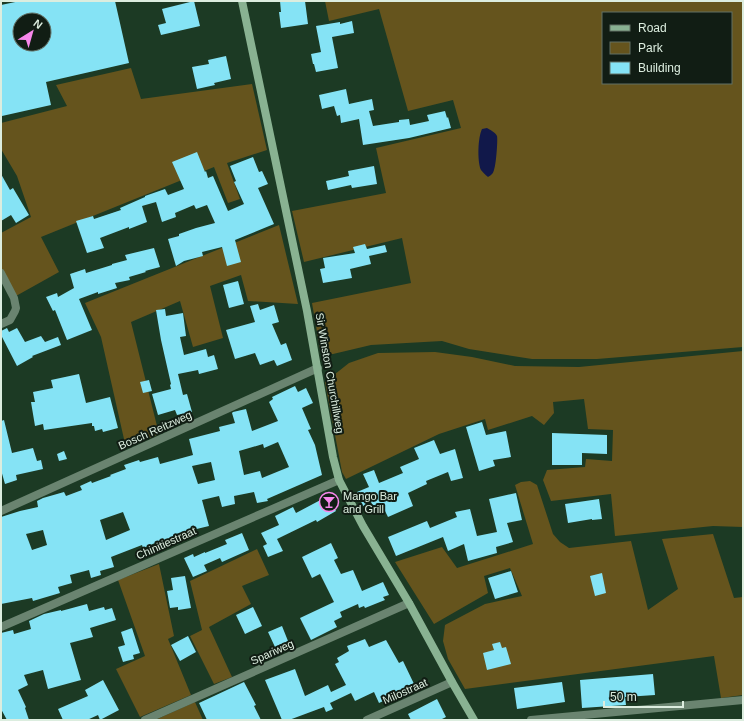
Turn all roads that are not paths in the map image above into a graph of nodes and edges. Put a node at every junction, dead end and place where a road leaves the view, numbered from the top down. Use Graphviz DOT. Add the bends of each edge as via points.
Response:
graph roads {
  1 [pos="242,1"];
  2 [pos="1,273"];
  3 [pos="1,324"];
  4 [pos="318,368"];
  5 [pos="339,480"];
  6 [pos="1,511"];
  7 [pos="408,603"];
  8 [pos="1,627"];
  9 [pos="452,682"];
  10 [pos="743,700"];
  11 [pos="145,720"];
  12 [pos="367,720"];
  13 [pos="474,720"];
  14 [pos="531,720"];
  1 -- 4 [label="street, Sir Winston Churchillweg"];
  2 -- 3 [label="street" via="14,298 16,308 10,320"];
  4 -- 5 [label="street, Sir Winston Churchillweg"];
  4 -- 6 [label="street, Bosch Reitzweg"];
  5 -- 7 [label="street, Sir Winston Churchillweg"];
  5 -- 8 [label="street, Chinitiestraat"];
  7 -- 9 [label="street, Sir Winston Churchillweg"];
  7 -- 11 [label="street, Spariweg"];
  9 -- 12 [label="street, Milostraat"];
  9 -- 13 [label="street, Sir Winston Churchillweg"];
  10 -- 14 [label="street"];
}
